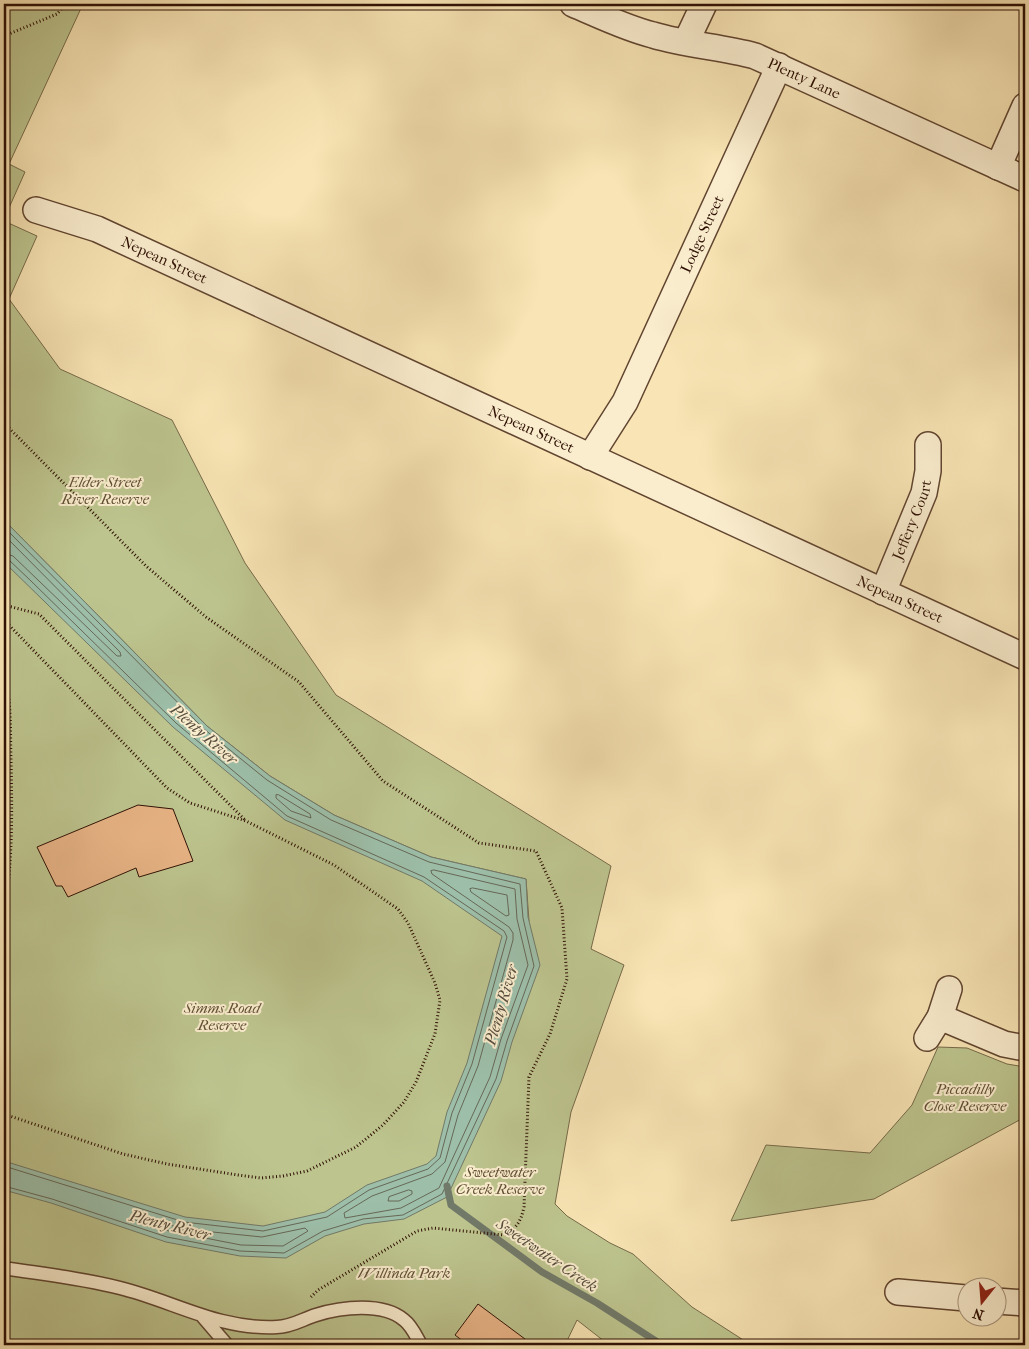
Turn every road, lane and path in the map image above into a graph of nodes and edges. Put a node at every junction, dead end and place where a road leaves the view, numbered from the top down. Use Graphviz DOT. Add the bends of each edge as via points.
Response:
graph roads {
  1 [pos="66,4"];
  2 [pos="573,4"];
  3 [pos="704,4"];
  4 [pos="4,36"];
  5 [pos="686,42"];
  6 [pos="779,66"];
  7 [pos="1025,106"];
  8 [pos="998,167"];
  9 [pos="1025,178"];
  10 [pos="36,210"];
  11 [pos="4,423"];
  12 [pos="928,445"];
  13 [pos="599,461"];
  14 [pos="883,592"];
  15 [pos="4,605"];
  16 [pos="4,620"];
  17 [pos="1025,656"];
  18 [pos="4,675"];
  19 [pos="246,821"];
  20 [pos="4,849"];
  21 [pos="11,850"];
  22 [pos="4,913"];
  23 [pos="949,988"];
  24 [pos="940,1017"];
  25 [pos="927,1038"];
  26 [pos="1025,1048"];
  27 [pos="4,1114"];
  28 [pos="4,1268"];
  29 [pos="898,1292"];
  30 [pos="956,1297"];
  31 [pos="1006,1302"];
  32 [pos="1025,1303"];
  33 [pos="203,1317"];
  34 [pos="298,1323"];
  35 [pos="227,1345"];
  36 [pos="421,1345"];
  1 -- 4 [label="path" via="58,14"];
  2 -- 5 [label="street, Plenty Lane" via="627,27"];
  3 -- 5 [label="street"];
  5 -- 6 [label="street, Plenty Lane" via="728,48"];
  6 -- 8 [label="street, Plenty Lane"];
  6 -- 13 [label="street, Lodge Street"];
  7 -- 8 [label="street"];
  8 -- 9 [label="street, Plenty Lane"];
  10 -- 13 [label="street, Nepean Street" via="97,230"];
  11 -- 34 [label="path" via="146,566 206,617 299,682 384,781 479,843 536,852 562,908 567,979 550,1034 529,1077 521,1220 514,1230 504,1235 433,1228 417,1231 318,1290 309,1299"];
  12 -- 14 [label="street, Jeffery Court" via="924,493"];
  13 -- 14 [label="street, Nepean Street"];
  14 -- 17 [label="street, Nepean Street"];
  15 -- 19 [label="path" via="39,614"];
  16 -- 19 [label="path" via="167,788 190,803"];
  18 -- 21 [label="path" via="10,707"];
  19 -- 27 [label="path" via="334,865 385,898 408,923 440,1000 435,1034 416,1082 404,1102 356,1147 329,1162 307,1171 261,1178 199,1170 122,1154"];
  20 -- 21 [label="path"];
  21 -- 22 [label="path"];
  23 -- 24 [label="street"];
  24 -- 25 [label="street"];
  24 -- 26 [label="street" via="1004,1044"];
  28 -- 33 [label="lane" via="120,1288"];
  29 -- 30 [label="street"];
  31 -- 32 [label="street"];
  33 -- 34 [label="lane" via="268,1327"];
  33 -- 35 [label="lane"];
  34 -- 36 [label="lane" via="331,1311 375,1310 404,1319"];
}
